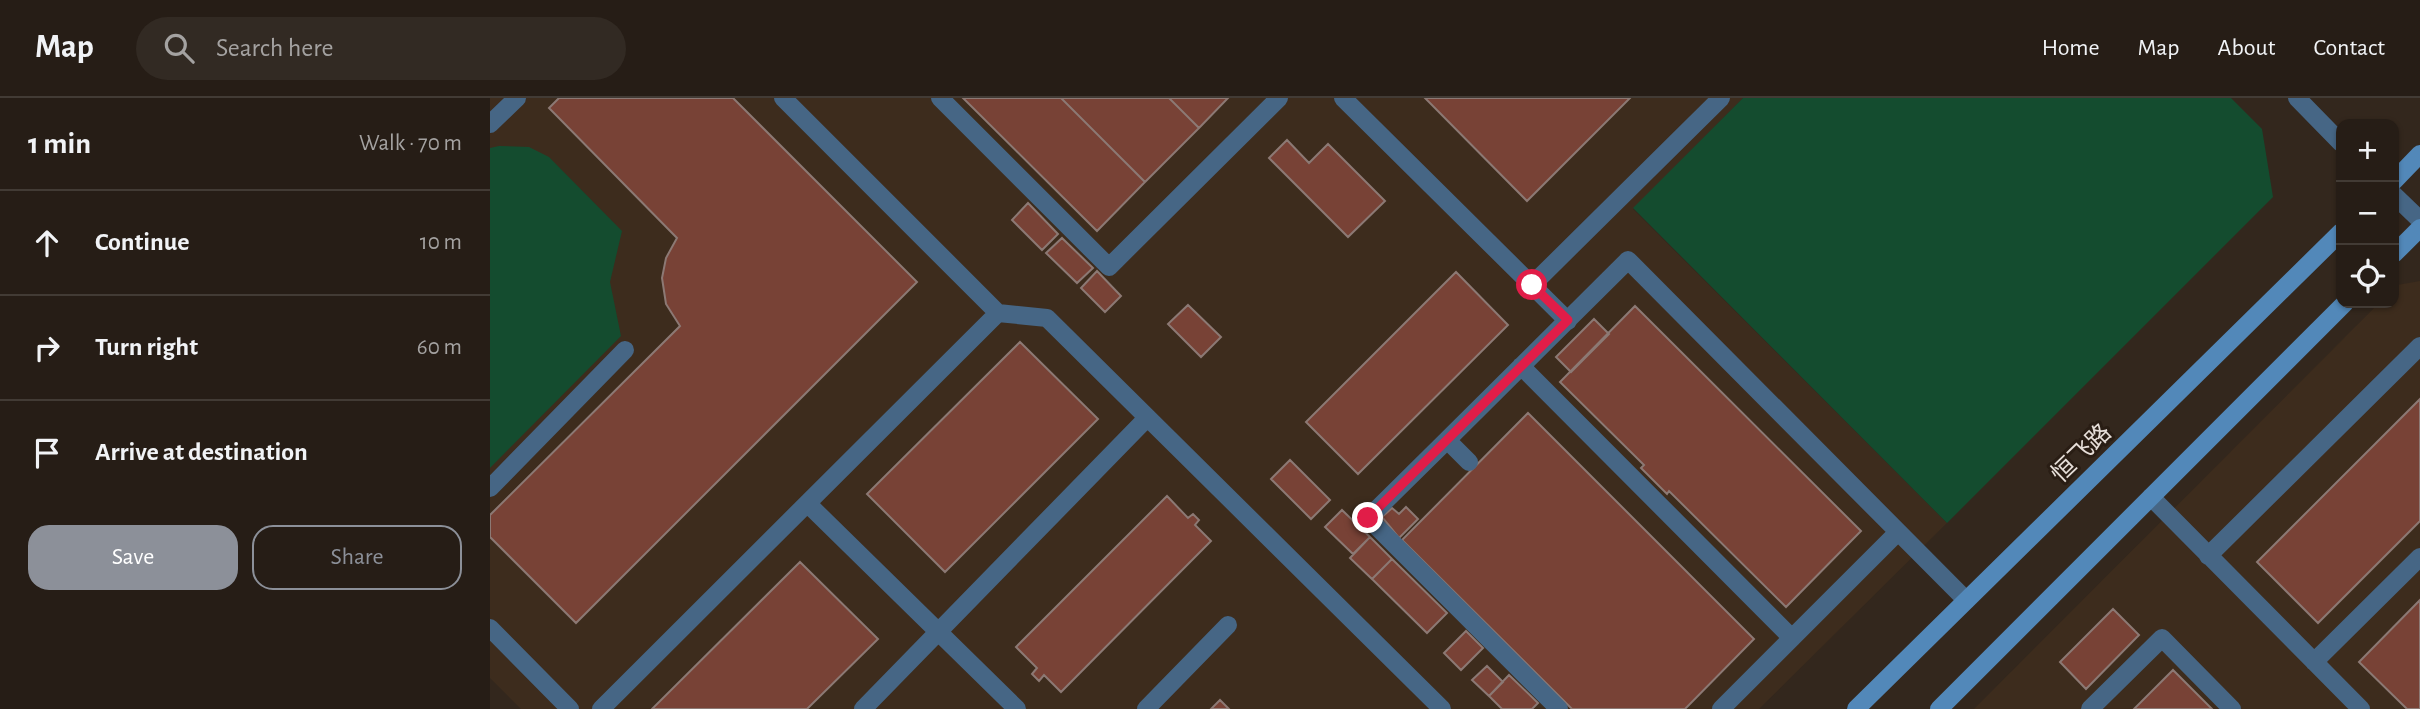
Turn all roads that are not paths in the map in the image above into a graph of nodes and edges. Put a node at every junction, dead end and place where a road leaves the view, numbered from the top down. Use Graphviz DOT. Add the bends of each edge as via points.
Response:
graph roads {
  1 [pos="783,98"];
  2 [pos="940,98"];
  3 [pos="1279,98"];
  4 [pos="1343,98"];
  5 [pos="1721,98"];
  6 [pos="2297,98"];
  7 [pos="512,100"];
  8 [pos="490,124"];
  9 [pos="2336,138"];
  10 [pos="2420,155"];
  11 [pos="2399,176"];
  12 [pos="2399,200"];
  13 [pos="2420,220"];
  14 [pos="2420,228"];
  15 [pos="2336,237"];
  16 [pos="2399,249"];
  17 [pos="1532,285"];
  18 [pos="2341,308"];
  19 [pos="998,313"];
  20 [pos="1568,320"];
  21 [pos="2420,346"];
  22 [pos="625,350"];
  23 [pos="1521,366"];
  24 [pos="1147,418"];
  25 [pos="1447,440"];
  26 [pos="1469,462"];
  27 [pos="490,488"];
  28 [pos="2151,497"];
  29 [pos="808,505"];
  30 [pos="1898,532"];
  31 [pos="2208,556"];
  32 [pos="2420,557"];
  33 [pos="1966,600"];
  34 [pos="1228,625"];
  35 [pos="490,628"];
  36 [pos="939,633"];
  37 [pos="1792,638"];
  38 [pos="2314,662"];
  39 [pos="570,709"];
  40 [pos="601,709"];
  41 [pos="863,709"];
  42 [pos="1017,709"];
  43 [pos="1146,709"];
  44 [pos="1442,709"];
  45 [pos="1559,709"];
  46 [pos="1721,709"];
  47 [pos="1856,709"];
  48 [pos="1939,709"];
  49 [pos="2090,709"];
  50 [pos="2232,709"];
  51 [pos="2361,709"];
  1 -- 19 [label="street"];
  2 -- 3 [label="street" via="1109,267"];
  4 -- 17 [label="street"];
  5 -- 17 [label="street"];
  6 -- 9 [label="street"];
  7 -- 8 [label="street"];
  10 -- 11 [label="main road"];
  12 -- 13 [label="street"];
  14 -- 16 [label="main road"];
  15 -- 33 [label="main road, 恒飞路"];
  17 -- 20 [label="street"];
  18 -- 28 [label="main road"];
  19 -- 24 [label="street" via="1047,318"];
  19 -- 29 [label="street"];
  20 -- 23 [label="street"];
  20 -- 30 [label="street" via="1628,260"];
  21 -- 31 [label="street"];
  22 -- 27 [label="street"];
  23 -- 25 [label="street"];
  23 -- 37 [label="street"];
  24 -- 36 [label="street"];
  24 -- 44 [label="street"];
  25 -- 26 [label="street"];
  25 -- 45 [label="street" via="1368,518"];
  28 -- 31 [label="street"];
  28 -- 48 [label="main road"];
  29 -- 36 [label="street"];
  29 -- 40 [label="street"];
  30 -- 33 [label="street"];
  30 -- 37 [label="street"];
  31 -- 38 [label="street"];
  32 -- 38 [label="street"];
  33 -- 47 [label="main road, 恒飞路"];
  34 -- 43 [label="street"];
  35 -- 39 [label="street"];
  36 -- 41 [label="street"];
  36 -- 42 [label="street"];
  37 -- 46 [label="street"];
  38 -- 51 [label="street"];
  49 -- 50 [label="street" via="2162,638"];
}
